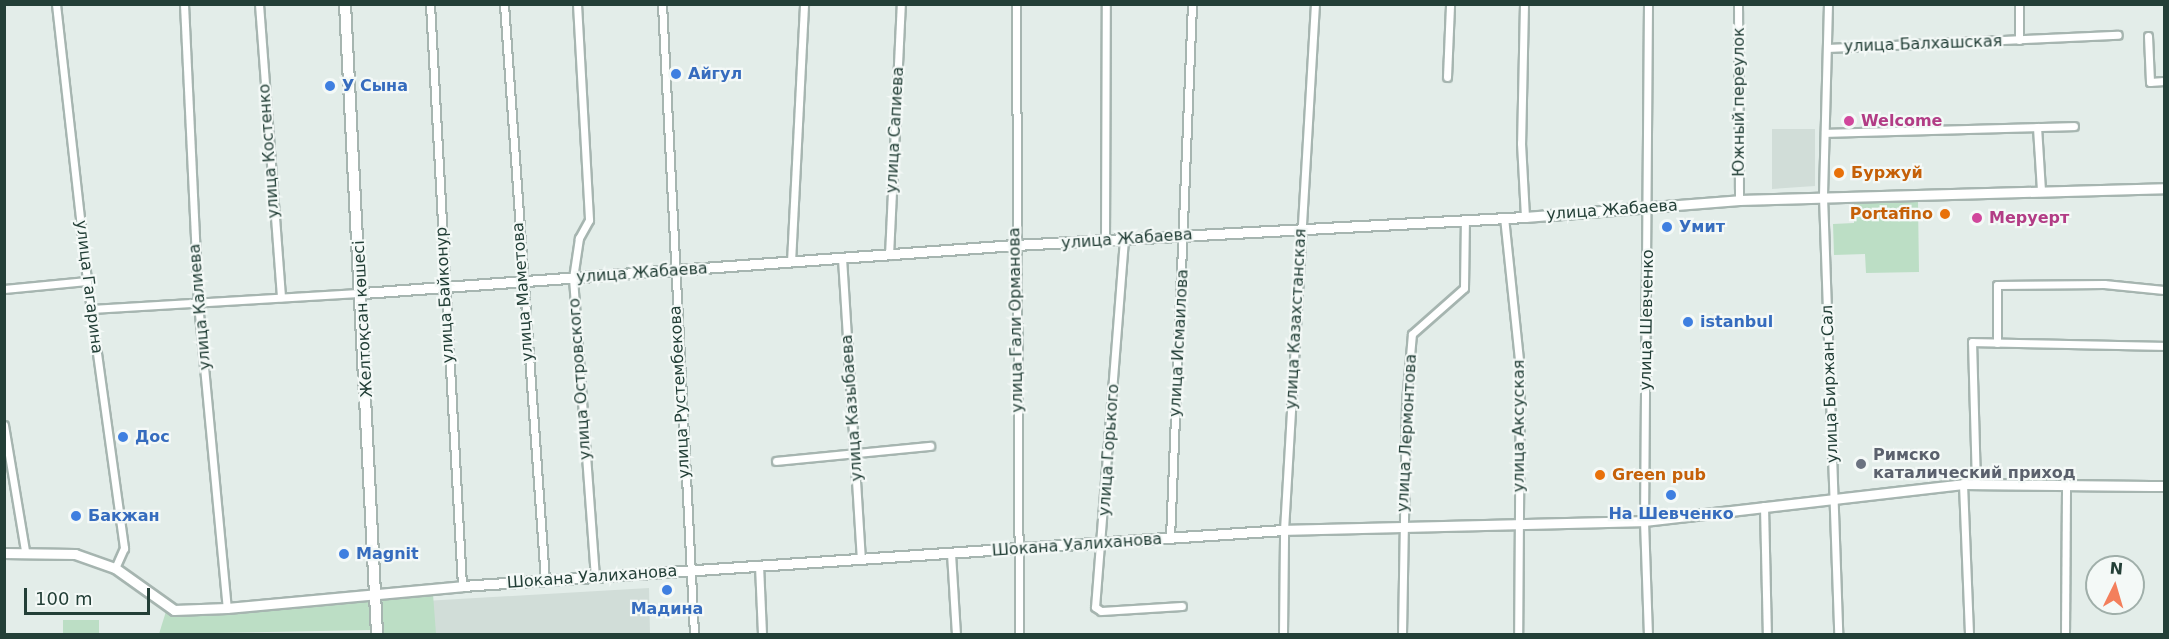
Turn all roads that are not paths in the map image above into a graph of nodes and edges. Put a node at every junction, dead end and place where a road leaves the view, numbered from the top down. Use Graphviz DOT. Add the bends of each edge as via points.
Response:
graph roads {
  1 [pos="56,4"];
  2 [pos="184,4"];
  3 [pos="259,4"];
  4 [pos="345,4"];
  5 [pos="430,4"];
  6 [pos="504,4"];
  7 [pos="577,4"];
  8 [pos="662,4"];
  9 [pos="804,4"];
  10 [pos="901,4"];
  11 [pos="1016,4"];
  12 [pos="1106,4"];
  13 [pos="1192,4"];
  14 [pos="1315,4"];
  15 [pos="1450,4"];
  16 [pos="1524,4"];
  17 [pos="1648,4"];
  18 [pos="1738,4"];
  19 [pos="1828,4"];
  20 [pos="2019,4"];
  21 [pos="2118,35"];
  22 [pos="2148,36"];
  23 [pos="2019,40"];
  24 [pos="1827,48"];
  25 [pos="1447,77"];
  26 [pos="2164,81"];
  27 [pos="2074,126"];
  28 [pos="2037,127"];
  29 [pos="1825,133"];
  30 [pos="2164,188"];
  31 [pos="2041,191"];
  32 [pos="1823,196"];
  33 [pos="1739,200"];
  34 [pos="1649,207"];
  35 [pos="1525,217"];
  36 [pos="1504,218"];
  37 [pos="1465,219"];
  38 [pos="1301,227"];
  39 [pos="1184,235"];
  40 [pos="1124,239"];
  41 [pos="1105,240"];
  42 [pos="1015,245"];
  43 [pos="889,255"];
  44 [pos="842,258"];
  45 [pos="791,262"];
  46 [pos="674,271"];
  47 [pos="573,278"];
  48 [pos="87,281"];
  49 [pos="522,281"];
  50 [pos="445,287"];
  51 [pos="4,289"];
  52 [pos="2164,290"];
  53 [pos="363,293"];
  54 [pos="281,297"];
  55 [pos="198,303"];
  56 [pos="91,309"];
  57 [pos="1997,343"];
  58 [pos="2164,346"];
  59 [pos="4,425"];
  60 [pos="930,446"];
  61 [pos="856,453"];
  62 [pos="776,461"];
  63 [pos="2066,482"];
  64 [pos="1963,484"];
  65 [pos="1976,484"];
  66 [pos="2164,486"];
  67 [pos="1835,498"];
  68 [pos="1764,506"];
  69 [pos="1644,520"];
  70 [pos="1520,521"];
  71 [pos="1404,526"];
  72 [pos="1284,530"];
  73 [pos="1170,538"];
  74 [pos="1100,543"];
  75 [pos="1019,549"];
  76 [pos="25,550"];
  77 [pos="4,553"];
  78 [pos="951,553"];
  79 [pos="861,558"];
  80 [pos="759,565"];
  81 [pos="115,568"];
  82 [pos="689,570"];
  83 [pos="595,577"];
  84 [pos="545,580"];
  85 [pos="462,586"];
  86 [pos="377,593"];
  87 [pos="1182,606"];
  88 [pos="227,608"];
  89 [pos="377,634"];
  90 [pos="694,634"];
  91 [pos="762,634"];
  92 [pos="956,634"];
  93 [pos="1019,634"];
  94 [pos="1283,634"];
  95 [pos="1402,634"];
  96 [pos="1518,634"];
  97 [pos="1648,634"];
  98 [pos="1767,634"];
  99 [pos="1838,634"];
  100 [pos="1969,634"];
  101 [pos="2065,634"];
  1 -- 48 [label="street, улица Гагарина"];
  2 -- 55 [label="street, улица Калиева"];
  3 -- 54 [label="street, улица Костенко"];
  4 -- 53 [label="main road, Желтоқсан көшесі"];
  5 -- 50 [label="street, улица Байконур"];
  6 -- 49 [label="street, улица Маметова"];
  7 -- 47 [label="street, улица Островского" via="589,220 579,238"];
  8 -- 46 [label="street, улица Рустембекова"];
  9 -- 45 [label="street"];
  10 -- 43 [label="street, улица Сапиева"];
  11 -- 42 [label="street, улица Гали Орманова"];
  12 -- 41 [label="street"];
  13 -- 39 [label="street, улица Исмаилова"];
  14 -- 38 [label="street, улица Казахстанская"];
  15 -- 25 [label="street"];
  16 -- 35 [label="street" via="1521,143"];
  17 -- 34 [label="street, улица Шевченко"];
  18 -- 33 [label="street, Южный переулок"];
  19 -- 24 [label="street, улица Биржан Сал"];
  20 -- 23 [label="street, улица Балхашская"];
  21 -- 23 [label="street, улица Балхашская"];
  22 -- 26 [label="street" via="2150,82"];
  23 -- 24 [label="street, улица Балхашская"];
  24 -- 29 [label="street, улица Биржан Сал"];
  27 -- 28 [label="street"];
  28 -- 29 [label="street"];
  28 -- 31 [label="street"];
  29 -- 32 [label="street, улица Биржан Сал"];
  30 -- 31 [label="street, улица Жабаева"];
  31 -- 32 [label="street, улица Жабаева"];
  32 -- 33 [label="street, улица Жабаева"];
  32 -- 67 [label="street, улица Биржан Сал"];
  33 -- 34 [label="street, улица Жабаева"];
  34 -- 35 [label="street, улица Жабаева"];
  34 -- 69 [label="street, улица Шевченко"];
  35 -- 36 [label="street, улица Жабаева"];
  36 -- 37 [label="street, улица Жабаева"];
  36 -- 70 [label="street, улица Аксуская" via="1520,370"];
  37 -- 38 [label="street, улица Жабаева"];
  37 -- 71 [label="street, улица Лермонтова" via="1464,288 1412,334 1406,402"];
  38 -- 39 [label="street, улица Жабаева"];
  38 -- 72 [label="street, улица Казахстанская"];
  39 -- 40 [label="street, улица Жабаева"];
  39 -- 73 [label="street, улица Исмаилова"];
  40 -- 41 [label="street, улица Жабаева"];
  40 -- 74 [label="street, улица Горького"];
  41 -- 42 [label="street, улица Жабаева"];
  42 -- 43 [label="street, улица Жабаева"];
  42 -- 75 [label="street, улица Гали Орманова"];
  43 -- 44 [label="street, улица Жабаева"];
  44 -- 45 [label="street, улица Жабаева"];
  44 -- 61 [label="street, улица Казыбаева"];
  45 -- 46 [label="street, улица Жабаева"];
  46 -- 47 [label="street, улица Жабаева"];
  46 -- 82 [label="street, улица Рустембекова"];
  47 -- 49 [label="street, улица Жабаева"];
  47 -- 83 [label="street, улица Островского"];
  48 -- 51 [label="street"];
  48 -- 56 [label="street, улица Гагарина"];
  49 -- 50 [label="street, улица Жабаева"];
  49 -- 84 [label="street, улица Маметова"];
  50 -- 53 [label="street, улица Жабаева"];
  50 -- 85 [label="street, улица Байконур"];
  52 -- 57 [label="street" via="2104,284 1997,285"];
  53 -- 54 [label="street, улица Жабаева"];
  53 -- 86 [label="main road, Желтоқсан көшесі"];
  54 -- 55 [label="street, улица Жабаева"];
  55 -- 56 [label="street, улица Жабаева"];
  55 -- 88 [label="street, улица Калиева"];
  56 -- 81 [label="street, улица Гагарина" via="124,548"];
  57 -- 58 [label="street"];
  57 -- 65 [label="street" via="1972,342"];
  59 -- 76 [label="street"];
  60 -- 61 [label="street"];
  61 -- 62 [label="street"];
  61 -- 79 [label="street, улица Казыбаева"];
  63 -- 65 [label="street, Шокана Уалиханова"];
  63 -- 66 [label="street, Шокана Уалиханова"];
  63 -- 101 [label="street"];
  64 -- 65 [label="street, Шокана Уалиханова"];
  64 -- 67 [label="street, Шокана Уалиханова"];
  64 -- 100 [label="street"];
  67 -- 68 [label="street, Шокана Уалиханова"];
  67 -- 99 [label="street, улица Биржан Сал"];
  68 -- 69 [label="street, Шокана Уалиханова"];
  68 -- 98 [label="street"];
  69 -- 70 [label="street, Шокана Уалиханова"];
  69 -- 97 [label="street, улица Шевченко"];
  70 -- 71 [label="street, Шокана Уалиханова"];
  70 -- 96 [label="street, улица Аксуская"];
  71 -- 72 [label="street, Шокана Уалиханова"];
  71 -- 95 [label="street, улица Лермонтова"];
  72 -- 73 [label="street, Шокана Уалиханова"];
  72 -- 94 [label="street, улица Казахстанская"];
  73 -- 74 [label="street, Шокана Уалиханова"];
  74 -- 75 [label="street, Шокана Уалиханова"];
  74 -- 87 [label="street, улица Горького" via="1095,607 1101,611"];
  75 -- 78 [label="street, Шокана Уалиханова"];
  75 -- 93 [label="street, улица Гали Орманова"];
  76 -- 77 [label="street, Шокана Уалиханова"];
  76 -- 81 [label="street, Шокана Уалиханова" via="75,554"];
  78 -- 79 [label="street, Шокана Уалиханова"];
  78 -- 92 [label="street"];
  79 -- 80 [label="street, Шокана Уалиханова"];
  80 -- 82 [label="street, Шокана Уалиханова"];
  80 -- 91 [label="street"];
  81 -- 88 [label="street, Шокана Уалиханова" via="174,610"];
  82 -- 83 [label="street, Шокана Уалиханова"];
  82 -- 90 [label="street, улица Рустембекова"];
  83 -- 84 [label="street, Шокана Уалиханова"];
  84 -- 85 [label="street, Шокана Уалиханова"];
  85 -- 86 [label="street, Шокана Уалиханова"];
  86 -- 88 [label="street, Шокана Уалиханова"];
  86 -- 89 [label="main road, Желтоқсан көшесі"];
}
